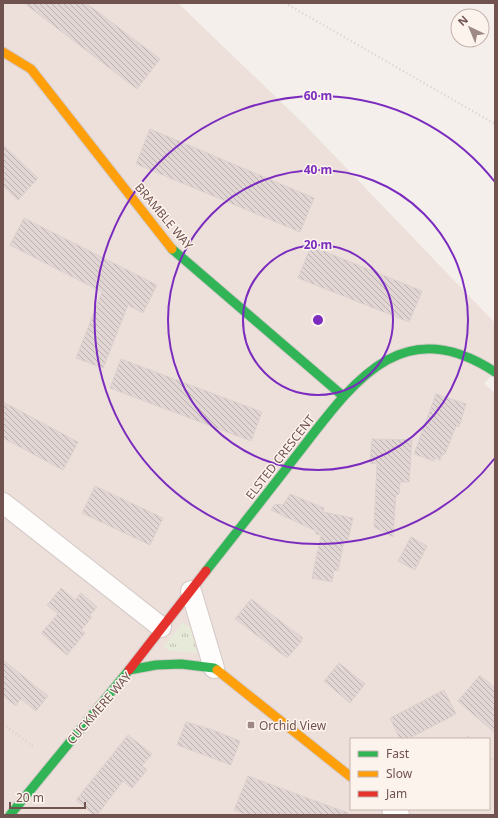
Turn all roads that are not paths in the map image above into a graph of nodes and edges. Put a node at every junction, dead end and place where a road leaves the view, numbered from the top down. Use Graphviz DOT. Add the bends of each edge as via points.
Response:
graph roads {
  1 [pos="3,52"];
  2 [pos="495,372"];
  3 [pos="343,396"];
  4 [pos="3,503"];
  5 [pos="191,591"];
  6 [pos="162,627"];
  7 [pos="214,668"];
  8 [pos="129,670"];
  9 [pos="350,776"];
  10 [pos="8,810"];
  1 -- 3 [label="street, BRAMBLE WAY" via="31,69 174,250"];
  2 -- 3 [label="street, ELSTED CRESCENT" via="472,358 451,350 431,347 413,349 392,356 374,367"];
  3 -- 5 [label="street, ELSTED CRESCENT"];
  4 -- 6 [label="street"];
  5 -- 6 [label="street, ELSTED CRESCENT"];
  5 -- 7 [label="street"];
  6 -- 8 [label="street, ELSTED CRESCENT"];
  7 -- 8 [label="street, CUCKMERE WAY" via="181,664"];
  7 -- 9 [label="street"];
  8 -- 10 [label="street, CUCKMERE WAY" via="53,762"];
}
